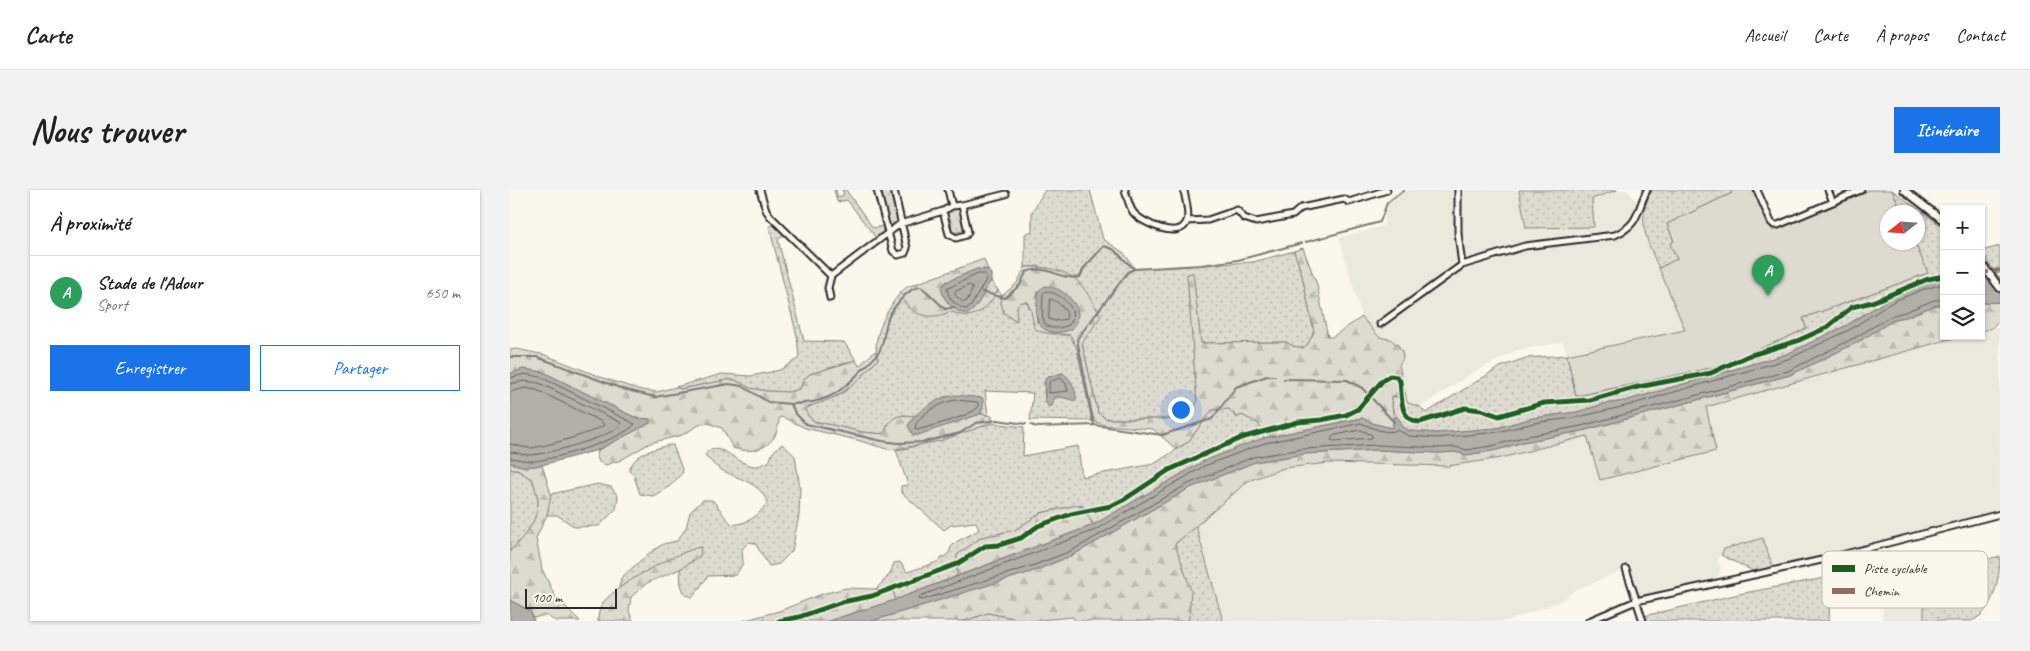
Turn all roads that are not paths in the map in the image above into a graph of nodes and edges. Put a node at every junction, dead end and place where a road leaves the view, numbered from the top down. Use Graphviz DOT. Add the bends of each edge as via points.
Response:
graph roads {
  1 [pos="760,190"];
  2 [pos="877,190"];
  3 [pos="894,190"];
  4 [pos="948,190"];
  5 [pos="1125,190"];
  6 [pos="1184,190"];
  7 [pos="1387,190"];
  8 [pos="1458,190"];
  9 [pos="1647,190"];
  10 [pos="1757,190"];
  11 [pos="1828,190"];
  12 [pos="1861,190"];
  13 [pos="1904,190"];
  14 [pos="1006,194"];
  15 [pos="1833,202"];
  16 [pos="952,206"];
  17 [pos="962,206"];
  18 [pos="943,211"];
  19 [pos="1940,218"];
  20 [pos="1188,221"];
  21 [pos="900,224"];
  22 [pos="888,232"];
  23 [pos="1462,265"];
  24 [pos="1985,268"];
  25 [pos="831,276"];
  26 [pos="2000,288"];
  27 [pos="830,298"];
  28 [pos="1380,324"];
  29 [pos="2000,514"];
  30 [pos="1857,551"];
  31 [pos="1822,560"];
  32 [pos="1626,569"];
  33 [pos="1636,601"];
  34 [pos="1589,621"];
  35 [pos="1643,621"];
  1 -- 25 [label="street" via="770,216"];
  2 -- 22 [label="street"];
  3 -- 21 [label="street"];
  4 -- 16 [label="street"];
  5 -- 20 [label="street" via="1133,212 1144,222 1172,230"];
  6 -- 20 [label="street"];
  7 -- 20 [label="street" via="1349,202 1344,199 1301,208 1293,215 1256,222 1244,218 1237,210 1208,220"];
  8 -- 23 [label="street"];
  9 -- 23 [label="street" via="1633,224 1620,232 1525,246"];
  10 -- 15 [label="street" via="1774,225 1778,226"];
  11 -- 15 [label="street"];
  12 -- 15 [label="street"];
  13 -- 19 [label="street"];
  14 -- 17 [label="street"];
  16 -- 17 [label="street"];
  16 -- 18 [label="street"];
  17 -- 18 [label="street" via="968,232 961,237 949,234"];
  18 -- 21 [label="street"];
  21 -- 22 [label="street"];
  21 -- 22 [label="street" via="907,248 905,253 895,254"];
  22 -- 25 [label="street"];
  23 -- 28 [label="street"];
  24 -- 26 [label="street"];
  25 -- 27 [label="street"];
  29 -- 30 [label="street"];
  31 -- 33 [label="street"];
  32 -- 33 [label="street"];
  33 -- 34 [label="street"];
  33 -- 35 [label="street"];
}
